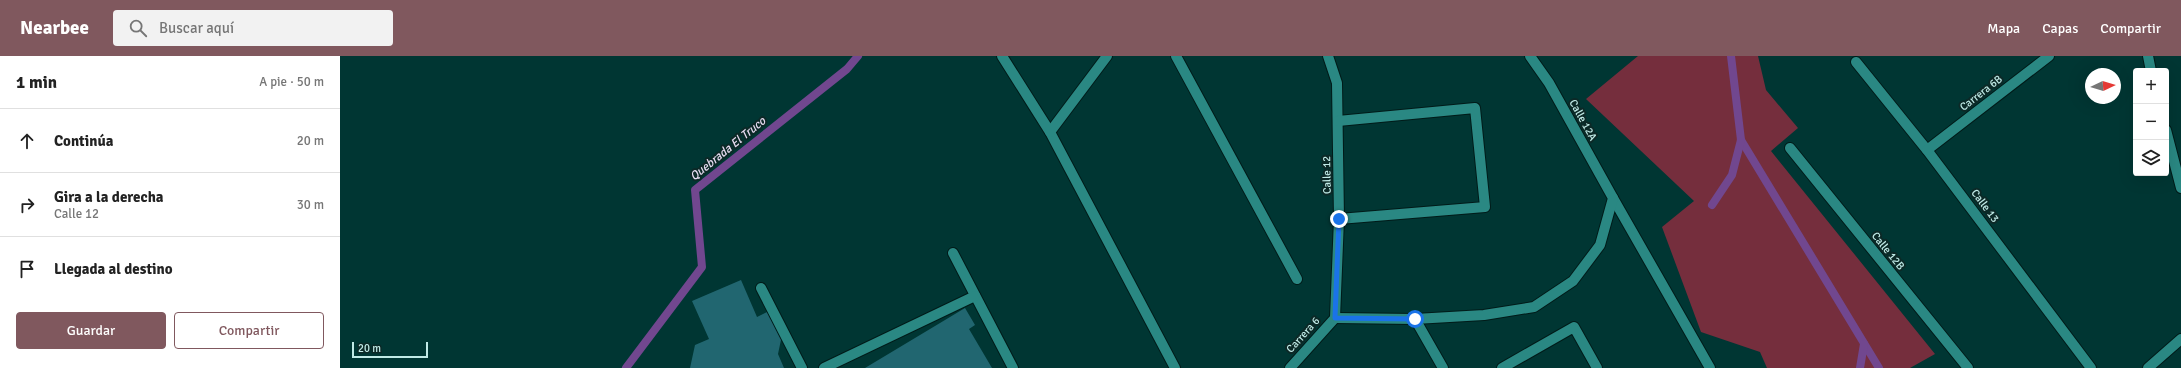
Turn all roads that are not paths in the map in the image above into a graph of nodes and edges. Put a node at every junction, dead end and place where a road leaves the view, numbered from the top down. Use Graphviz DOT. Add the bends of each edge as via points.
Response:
graph roads {
  1 [pos="1002,56"];
  2 [pos="1107,56"];
  3 [pos="1176,56"];
  4 [pos="1328,56"];
  5 [pos="1530,56"];
  6 [pos="2049,56"];
  7 [pos="2148,56"];
  8 [pos="1856,62"];
  9 [pos="2151,68"];
  10 [pos="1338,121"];
  11 [pos="1050,132"];
  12 [pos="2169,140"];
  13 [pos="1790,148"];
  14 [pos="1928,150"];
  15 [pos="2181,188"];
  16 [pos="1613,198"];
  17 [pos="1339,219"];
  18 [pos="953,253"];
  19 [pos="1297,279"];
  20 [pos="761,288"];
  21 [pos="975,296"];
  22 [pos="1335,318"];
  23 [pos="1415,319"];
  24 [pos="2181,339"];
  25 [pos="802,368"];
  26 [pos="824,368"];
  27 [pos="1013,368"];
  28 [pos="1175,368"];
  29 [pos="1290,368"];
  30 [pos="1443,368"];
  31 [pos="1502,368"];
  32 [pos="1597,368"];
  33 [pos="1710,368"];
  34 [pos="1968,368"];
  35 [pos="2092,368"];
  36 [pos="2148,368"];
  1 -- 11 [label="street"];
  2 -- 11 [label="street"];
  3 -- 19 [label="street"];
  4 -- 10 [label="street, Calle 12" via="1337,83"];
  5 -- 16 [label="street, Calle 12A" via="1549,83"];
  6 -- 14 [label="street, Carrera 6B"];
  7 -- 9 [label="street"];
  8 -- 14 [label="street, Calle 13"];
  10 -- 17 [label="street, Calle 12"];
  10 -- 17 [label="street" via="1475,108 1485,207"];
  11 -- 28 [label="street"];
  12 -- 15 [label="street"];
  13 -- 34 [label="street, Calle 12B"];
  14 -- 35 [label="street, Calle 13"];
  16 -- 23 [label="street" via="1600,245 1572,281 1534,307 1484,315"];
  16 -- 33 [label="street, Calle 12A"];
  17 -- 22 [label="street, Calle 12"];
  18 -- 21 [label="street"];
  20 -- 25 [label="street"];
  21 -- 26 [label="street"];
  21 -- 27 [label="street"];
  22 -- 23 [label="street"];
  22 -- 29 [label="street, Carrera 6"];
  23 -- 30 [label="street"];
  24 -- 36 [label="street"];
  31 -- 32 [label="street" via="1574,327"];
}
